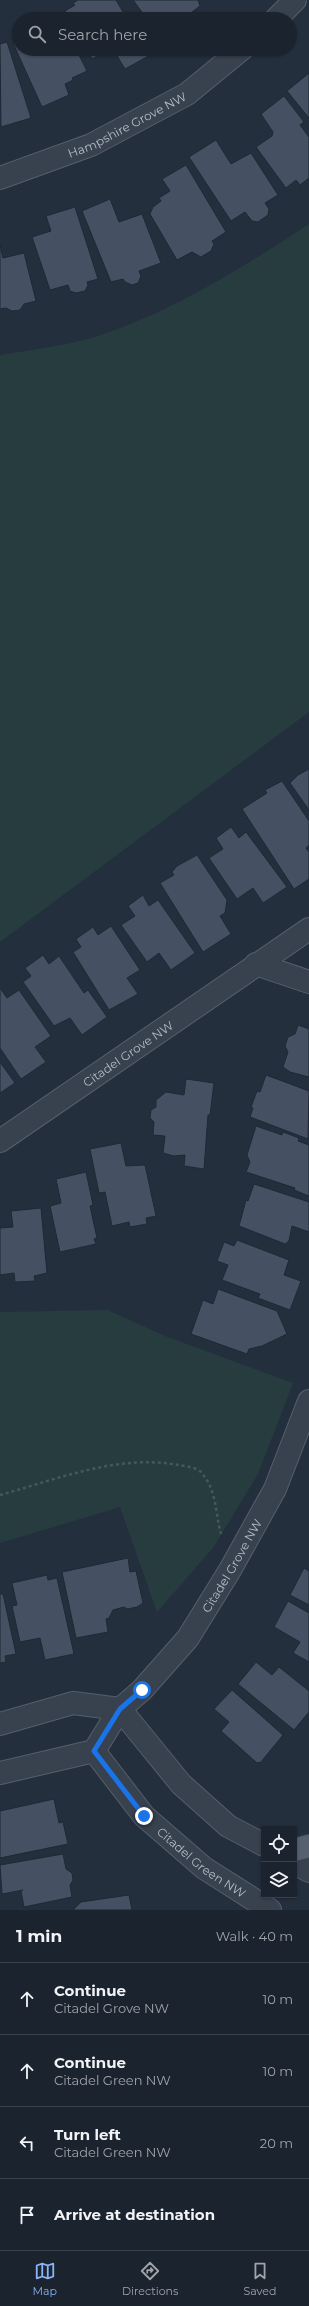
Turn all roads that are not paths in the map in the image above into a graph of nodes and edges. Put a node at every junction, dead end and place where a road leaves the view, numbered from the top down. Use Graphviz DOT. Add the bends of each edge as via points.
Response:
graph roads {
  1 [pos="295,0"];
  2 [pos="283,12"];
  3 [pos="233,56"];
  4 [pos="0,178"];
  5 [pos="309,928"];
  6 [pos="256,964"];
  7 [pos="309,982"];
  8 [pos="0,1141"];
  9 [pos="309,1401"];
  10 [pos="120,1709"];
  11 [pos="0,1724"];
  12 [pos="94,1751"];
  13 [pos="0,1773"];
  14 [pos="261,1844"];
  15 [pos="309,1846"];
  16 [pos="297,1849"];
  17 [pos="297,1865"];
  18 [pos="309,1871"];
  19 [pos="270,1910"];
  1 -- 2 [label="street"];
  3 -- 4 [label="street, Hampshire Grove NW" via="187,94 91,145"];
  5 -- 6 [label="street, Citadel Grove NW"];
  6 -- 7 [label="street"];
  6 -- 8 [label="street, Citadel Grove NW"];
  9 -- 10 [label="street, Citadel Grove NW" via="276,1488 230,1570 188,1638 142,1690"];
  10 -- 11 [label="street" via="73,1703"];
  10 -- 12 [label="street"];
  10 -- 14 [label="street" via="181,1784 228,1826"];
  12 -- 13 [label="street"];
  12 -- 19 [label="street, Citadel Green NW" via="144,1816 204,1868"];
  15 -- 16 [label="main road"];
  17 -- 18 [label="street"];
}
